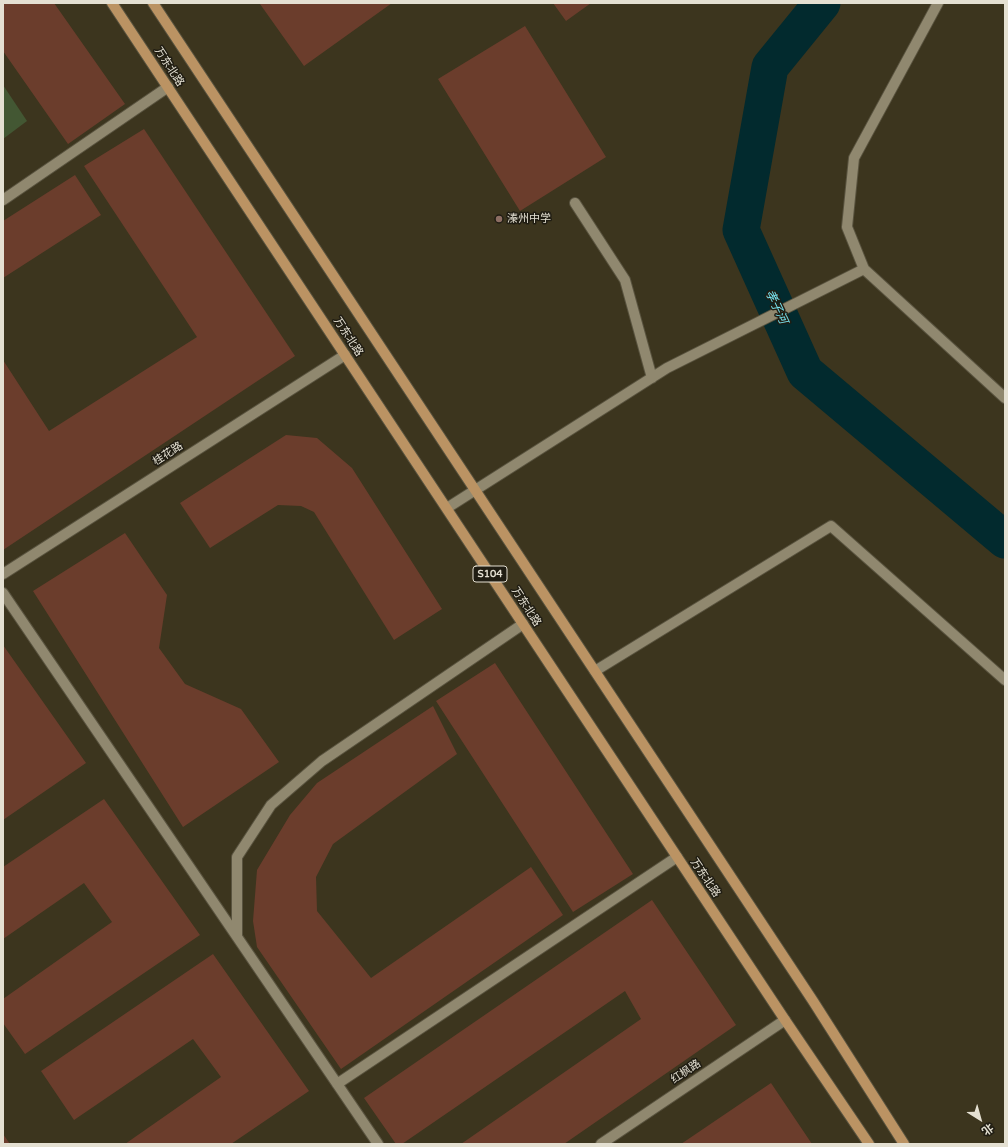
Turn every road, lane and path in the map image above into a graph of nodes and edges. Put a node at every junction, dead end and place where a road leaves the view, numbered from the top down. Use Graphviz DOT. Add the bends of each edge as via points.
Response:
graph roads {
  1 [pos="112,3"];
  2 [pos="153,3"];
  3 [pos="938,3"];
  4 [pos="168,87"];
  5 [pos="3,200"];
  6 [pos="575,203"];
  7 [pos="864,269"];
  8 [pos="345,355"];
  9 [pos="652,378"];
  10 [pos="1005,398"];
  11 [pos="475,490"];
  12 [pos="446,508"];
  13 [pos="3,574"];
  14 [pos="3,593"];
  15 [pos="523,624"];
  16 [pos="595,672"];
  17 [pos="1005,680"];
  18 [pos="677,857"];
  19 [pos="237,938"];
  20 [pos="785,1020"];
  21 [pos="337,1084"];
  22 [pos="378,1144"];
  23 [pos="601,1144"];
  24 [pos="869,1144"];
  25 [pos="904,1144"];
  1 -- 4 [label="main road, 万东北路 / S104"];
  2 -- 11 [label="main road, 万东北路 / S104"];
  3 -- 7 [label="street" via="854,158 847,227"];
  4 -- 5 [label="street"];
  4 -- 8 [label="main road, 万东北路 / S104"];
  6 -- 9 [label="street" via="625,280"];
  7 -- 9 [label="street" via="667,368"];
  7 -- 10 [label="street"];
  8 -- 12 [label="main road, 万东北路 / S104"];
  8 -- 13 [label="street, 桂花路"];
  9 -- 11 [label="street"];
  11 -- 12 [label="street"];
  11 -- 16 [label="main road, 万东北路 / S104"];
  12 -- 15 [label="main road, 万东北路 / S104"];
  14 -- 19 [label="street"];
  15 -- 18 [label="main road, 万东北路 / S104"];
  15 -- 19 [label="street" via="322,760 271,805 237,857"];
  16 -- 17 [label="street" via="831,526"];
  16 -- 25 [label="main road, 万东北路 / S104" via="813,1001"];
  18 -- 20 [label="main road, 万东北路 / S104"];
  18 -- 21 [label="street"];
  19 -- 21 [label="street"];
  20 -- 23 [label="street, 红枫路"];
  20 -- 24 [label="main road, 万东北路 / S104"];
  21 -- 22 [label="street"];
}
